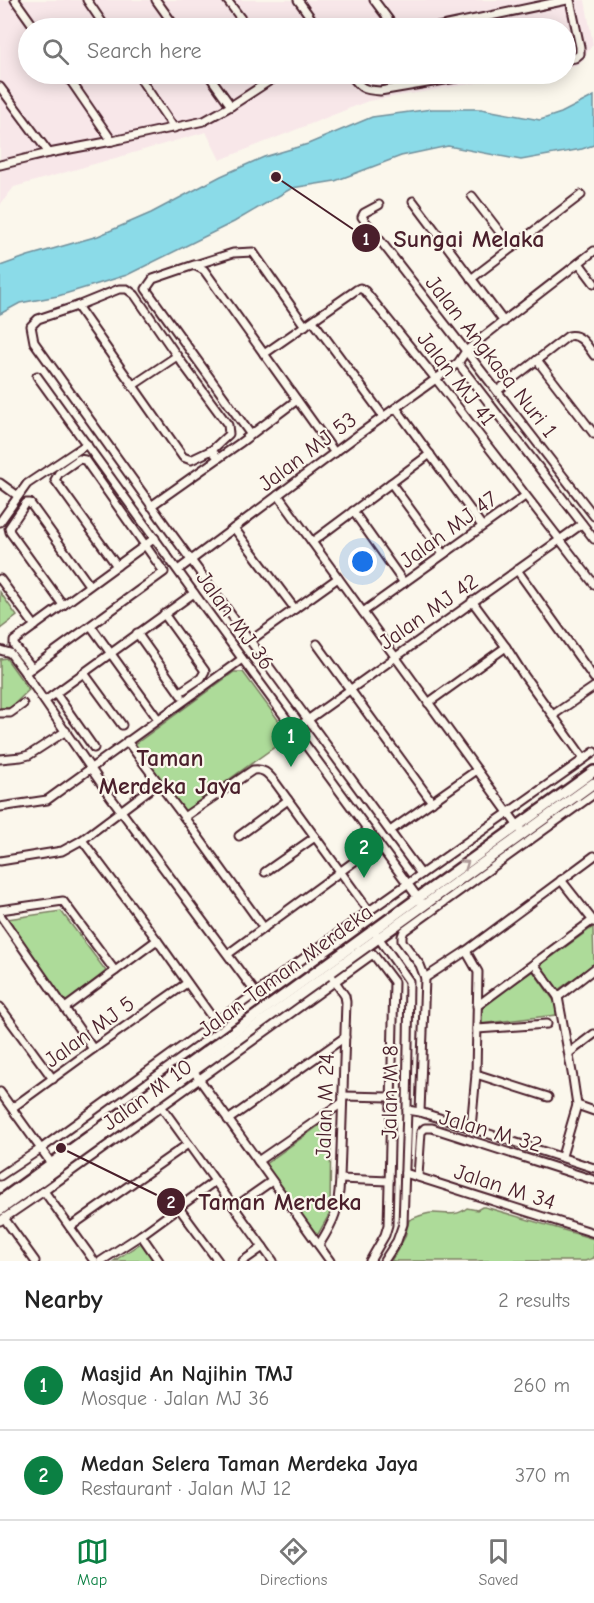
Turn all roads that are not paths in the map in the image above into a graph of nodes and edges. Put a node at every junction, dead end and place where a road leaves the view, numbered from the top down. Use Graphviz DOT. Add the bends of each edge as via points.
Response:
graph roads {
  1 [pos="15,0"];
  2 [pos="87,0"];
  3 [pos="156,0"];
  4 [pos="227,0"];
  5 [pos="298,0"];
  6 [pos="374,0"];
  7 [pos="569,0"];
  8 [pos="28,18"];
  9 [pos="99,18"];
  10 [pos="169,18"];
  11 [pos="240,18"];
  12 [pos="311,18"];
  13 [pos="388,18"];
  14 [pos="482,18"];
  15 [pos="573,18"];
  16 [pos="576,30"];
  17 [pos="576,57"];
  18 [pos="73,84"];
  19 [pos="144,84"];
  20 [pos="215,84"];
  21 [pos="265,84"];
  22 [pos="358,84"];
  23 [pos="416,84"];
  24 [pos="0,87"];
  25 [pos="9,99"];
  26 [pos="0,102"];
  27 [pos="231,106"];
  28 [pos="174,128"];
  29 [pos="112,141"];
  30 [pos="49,153"];
  31 [pos="0,165"];
  32 [pos="472,195"];
  33 [pos="581,195"];
  34 [pos="412,201"];
  35 [pos="379,205"];
  36 [pos="512,248"];
  37 [pos="594,251"];
  38 [pos="579,263"];
  39 [pos="194,265"];
  40 [pos="471,279"];
  41 [pos="594,283"];
  42 [pos="77,306"];
  43 [pos="313,321"];
  44 [pos="504,322"];
  45 [pos="305,326"];
  46 [pos="466,351"];
  47 [pos="264,354"];
  48 [pos="594,355"];
  49 [pos="177,356"];
  50 [pos="537,360"];
  51 [pos="458,363"];
  52 [pos="37,376"];
  53 [pos="436,379"];
  54 [pos="132,386"];
  55 [pos="497,391"];
  56 [pos="297,400"];
  57 [pos="396,408"];
  58 [pos="384,417"];
  59 [pos="594,434"];
  60 [pos="251,435"];
  61 [pos="87,444"];
  62 [pos="212,450"];
  63 [pos="335,453"];
  64 [pos="430,454"];
  65 [pos="218,458"];
  66 [pos="0,483"];
  67 [pos="391,483"];
  68 [pos="278,495"];
  69 [pos="525,495"];
  70 [pos="18,496"];
  71 [pos="151,506"];
  72 [pos="353,511"];
  73 [pos="594,516"];
  74 [pos="0,522"];
  75 [pos="582,524"];
  76 [pos="482,526"];
  77 [pos="234,528"];
  78 [pos="592,534"];
  79 [pos="155,538"];
  80 [pos="560,540"];
  81 [pos="312,542"];
  82 [pos="145,545"];
  83 [pos="442,554"];
  84 [pos="190,560"];
  85 [pos="117,566"];
  86 [pos="178,570"];
  87 [pos="517,570"];
  88 [pos="338,578"];
  89 [pos="0,579"];
  90 [pos="404,583"];
  91 [pos="594,584"];
  92 [pos="89,585"];
  93 [pos="194,593"];
  94 [pos="472,601"];
  95 [pos="63,605"];
  96 [pos="295,609"];
  97 [pos="363,612"];
  98 [pos="164,614"];
  99 [pos="35,626"];
  100 [pos="91,626"];
  101 [pos="137,633"];
  102 [pos="250,641"];
  103 [pos="317,644"];
  104 [pos="506,647"];
  105 [pos="0,650"];
  106 [pos="110,653"];
  107 [pos="395,657"];
  108 [pos="242,659"];
  109 [pos="29,671"];
  110 [pos="84,673"];
  111 [pos="594,678"];
  112 [pos="594,687"];
  113 [pos="350,689"];
  114 [pos="180,692"];
  115 [pos="56,694"];
  116 [pos="185,700"];
  117 [pos="45,701"];
  118 [pos="428,703"];
  119 [pos="23,704"];
  120 [pos="0,713"];
  121 [pos="553,715"];
  122 [pos="158,719"];
  123 [pos="308,720"];
  124 [pos="122,725"];
  125 [pos="295,729"];
  126 [pos="66,730"];
  127 [pos="127,741"];
  128 [pos="94,748"];
  129 [pos="594,752"];
  130 [pos="0,759"];
  131 [pos="584,759"];
  132 [pos="90,768"];
  133 [pos="477,770"];
  134 [pos="594,771"];
  135 [pos="158,783"];
  136 [pos="594,783"];
  137 [pos="594,794"];
  138 [pos="288,800"];
  139 [pos="432,801"];
  140 [pos="0,807"];
  141 [pos="121,810"];
  142 [pos="507,812"];
  143 [pos="184,817"];
  144 [pos="520,830"];
  145 [pos="390,831"];
  146 [pos="239,836"];
  147 [pos="315,837"];
  148 [pos="82,840"];
  149 [pos="378,844"];
  150 [pos="594,856"];
  151 [pos="0,861"];
  152 [pos="341,871"];
  153 [pos="265,872"];
  154 [pos="421,874"];
  155 [pos="561,880"];
  156 [pos="408,884"];
  157 [pos="421,902"];
  158 [pos="369,911"];
  159 [pos="0,913"];
  160 [pos="593,921"];
  161 [pos="264,928"];
  162 [pos="376,934"];
  163 [pos="157,940"];
  164 [pos="466,951"];
  165 [pos="228,954"];
  166 [pos="534,964"];
  167 [pos="594,969"];
  168 [pos="115,971"];
  169 [pos="332,976"];
  170 [pos="425,978"];
  171 [pos="187,983"];
  172 [pos="256,993"];
  173 [pos="558,997"];
  174 [pos="477,1006"];
  175 [pos="0,1007"];
  176 [pos="65,1008"];
  177 [pos="216,1023"];
  178 [pos="547,1024"];
  179 [pos="477,1029"];
  180 [pos="594,1034"];
  181 [pos="345,1037"];
  182 [pos="93,1048"];
  183 [pos="569,1053"];
  184 [pos="191,1067"];
  185 [pos="476,1074"];
  186 [pos="199,1078"];
  187 [pos="53,1079"];
  188 [pos="0,1092"];
  189 [pos="390,1097"];
  190 [pos="548,1097"];
  191 [pos="343,1100"];
  192 [pos="577,1104"];
  193 [pos="161,1106"];
  194 [pos="12,1108"];
  195 [pos="407,1110"];
  196 [pos="594,1111"];
  197 [pos="420,1112"];
  198 [pos="228,1120"];
  199 [pos="471,1128"];
  200 [pos="188,1143"];
  201 [pos="42,1148"];
  202 [pos="562,1156"];
  203 [pos="258,1161"];
  204 [pos="54,1167"];
  205 [pos="594,1168"];
  206 [pos="405,1173"];
  207 [pos="0,1176"];
  208 [pos="418,1176"];
  209 [pos="340,1179"];
  210 [pos="272,1180"];
  211 [pos="594,1180"];
  212 [pos="215,1181"];
  213 [pos="389,1181"];
  214 [pos="44,1191"];
  215 [pos="0,1201"];
  216 [pos="235,1207"];
  217 [pos="178,1208"];
  218 [pos="1,1216"];
  219 [pos="70,1227"];
  220 [pos="594,1233"];
  221 [pos="141,1235"];
  222 [pos="319,1245"];
  223 [pos="263,1247"];
  224 [pos="35,1261"];
  225 [pos="94,1261"];
  226 [pos="101,1261"];
  227 [pos="159,1261"];
  228 [pos="218,1261"];
  229 [pos="243,1261"];
  230 [pos="273,1261"];
  231 [pos="330,1261"];
  232 [pos="370,1261"];
  233 [pos="384,1261"];
  1 -- 8 [label="street"];
  2 -- 9 [label="street"];
  3 -- 10 [label="street"];
  4 -- 11 [label="street"];
  5 -- 12 [label="street"];
  6 -- 13 [label="street"];
  7 -- 14 [label="street"];
  7 -- 15 [label="street"];
  16 -- 17 [label="street" via="580,54"];
  18 -- 29 [label="street"];
  19 -- 28 [label="street"];
  20 -- 27 [label="street"];
  21 -- 27 [label="street"];
  22 -- 23 [label="street" via="366,90 380,91"];
  24 -- 25 [label="street"];
  25 -- 26 [label="street"];
  25 -- 30 [label="street"];
  27 -- 28 [label="street" via="204,121"];
  28 -- 29 [label="street"];
  29 -- 30 [label="street"];
  30 -- 31 [label="street"];
  32 -- 36 [label="street"];
  33 -- 36 [label="street"];
  34 -- 40 [label="street"];
  35 -- 46 [label="street, Jalan Angkasa Nuri 1" via="362,217"];
  36 -- 40 [label="street"];
  37 -- 38 [label="street"];
  38 -- 41 [label="street"];
  38 -- 44 [label="street"];
  39 -- 45 [label="street" via="233,253 253,252"];
  39 -- 47 [label="street" via="204,270"];
  39 -- 60 [label="street" via="153,279 146,289"];
  40 -- 44 [label="street"];
  42 -- 49 [label="street" via="127,289"];
  42 -- 54 [label="street"];
  42 -- 71 [label="street" via="38,319 31,326 34,342"];
  43 -- 45 [label="street, Jalan MJ 41"];
  43 -- 53 [label="street, Jalan MJ 41" via="362,289"];
  43 -- 58 [label="street"];
  44 -- 46 [label="street"];
  45 -- 47 [label="street, Jalan MJ 41"];
  46 -- 51 [label="street"];
  46 -- 55 [label="street, Jalan Angkasa Nuri 1"];
  47 -- 56 [label="street"];
  48 -- 50 [label="street" via="582,339 573,335"];
  49 -- 54 [label="street"];
  49 -- 62 [label="street" via="228,425 229,434"];
  50 -- 55 [label="street"];
  50 -- 59 [label="street"];
  51 -- 53 [label="street, Jalan MJ 53"];
  51 -- 75 [label="street"];
  52 -- 61 [label="street, Jalan MJ 36"];
  53 -- 57 [label="street, Jalan MJ 53"];
  53 -- 69 [label="street, Jalan MJ 41"];
  54 -- 62 [label="street" via="183,457 192,460"];
  55 -- 73 [label="street, Jalan Angkasa Nuri 1"];
  56 -- 60 [label="street"];
  56 -- 63 [label="street"];
  57 -- 58 [label="street, Jalan MJ 53"];
  57 -- 64 [label="street"];
  58 -- 63 [label="street, Jalan MJ 53"];
  60 -- 65 [label="street"];
  61 -- 70 [label="street" via="27,484"];
  61 -- 79 [label="street, Jalan MJ 36"];
  62 -- 65 [label="street"];
  63 -- 68 [label="street, Jalan MJ 53"];
  64 -- 67 [label="street"];
  64 -- 76 [label="street"];
  65 -- 71 [label="street"];
  66 -- 70 [label="street"];
  67 -- 72 [label="street"];
  67 -- 83 [label="street"];
  68 -- 77 [label="street, Jalan MJ 53"];
  68 -- 81 [label="street"];
  69 -- 76 [label="street, Jalan MJ 47"];
  69 -- 80 [label="street, Jalan MJ 41"];
  70 -- 74 [label="street"];
  71 -- 84 [label="street"];
  72 -- 81 [label="street"];
  72 -- 90 [label="street"];
  75 -- 78 [label="street"];
  75 -- 80 [label="street, Jalan MJ 42"];
  76 -- 83 [label="street, Jalan MJ 47"];
  77 -- 84 [label="street, Jalan MJ 53"];
  77 -- 96 [label="street"];
  79 -- 82 [label="street"];
  79 -- 86 [label="street, Jalan MJ 36"];
  80 -- 87 [label="street, Jalan MJ 42"];
  80 -- 91 [label="street, Jalan MJ 41"];
  81 -- 88 [label="street"];
  82 -- 85 [label="street"];
  82 -- 85 [label="street" via="85,460 79,459 59,474 55,480"];
  82 -- 100 [label="street" via="164,572"];
  83 -- 90 [label="street, Jalan MJ 47"];
  84 -- 86 [label="street, Jalan MJ 53"];
  84 -- 102 [label="street"];
  85 -- 92 [label="street"];
  86 -- 93 [label="street, Jalan MJ 36"];
  87 -- 94 [label="street, Jalan MJ 42"];
  87 -- 111 [label="street"];
  88 -- 96 [label="street"];
  88 -- 97 [label="street"];
  89 -- 99 [label="street"];
  90 -- 97 [label="street, Jalan MJ 47"];
  92 -- 95 [label="street"];
  92 -- 95 [label="street" via="30,503 26,503 10,532"];
  93 -- 98 [label="street"];
  93 -- 108 [label="street, Jalan MJ 36"];
  94 -- 104 [label="street"];
  94 -- 107 [label="street, Jalan MJ 42"];
  95 -- 99 [label="street"];
  96 -- 102 [label="street"];
  97 -- 107 [label="street"];
  98 -- 101 [label="street"];
  98 -- 114 [label="street" via="205,671 205,675"];
  99 -- 109 [label="street" via="14,641"];
  100 -- 106 [label="street"];
  100 -- 109 [label="street"];
  101 -- 106 [label="street"];
  101 -- 114 [label="street"];
  102 -- 123 [label="street"];
  103 -- 113 [label="street"];
  104 -- 118 [label="street"];
  104 -- 121 [label="street"];
  105 -- 109 [label="street" via="10,653"];
  106 -- 110 [label="street"];
  106 -- 122 [label="street"];
  107 -- 113 [label="street, Jalan MJ 42"];
  107 -- 118 [label="street"];
  108 -- 116 [label="street"];
  108 -- 125 [label="street, Jalan MJ 36"];
  109 -- 117 [label="street"];
  110 -- 115 [label="street"];
  110 -- 124 [label="street"];
  112 -- 121 [label="street"];
  113 -- 123 [label="street, Jalan MJ 42"];
  113 -- 139 [label="street"];
  114 -- 116 [label="street"];
  115 -- 117 [label="street"];
  115 -- 128 [label="street"];
  116 -- 122 [label="street"];
  117 -- 126 [label="street"];
  118 -- 133 [label="street"];
  119 -- 120 [label="street" via="10,713"];
  121 -- 131 [label="street"];
  122 -- 127 [label="street"];
  123 -- 125 [label="street, Jalan MJ 42"];
  123 -- 145 [label="street"];
  125 -- 149 [label="street, Jalan MJ 36"];
  126 -- 130 [label="street" via="29,755"];
  126 -- 132 [label="street"];
  127 -- 132 [label="street"];
  127 -- 135 [label="street"];
  129 -- 131 [label="street"];
  131 -- 142 [label="street"];
  132 -- 140 [label="street" via="47,800"];
  132 -- 141 [label="street"];
  133 -- 139 [label="street"];
  133 -- 142 [label="street"];
  134 -- 144 [label="main road, Jalan Taman Merdeka"];
  135 -- 141 [label="street"];
  135 -- 143 [label="street"];
  136 -- 144 [label="main road, Jalan Taman Merdeka"];
  137 -- 170 [label="street" via="404,932 402,941"];
  138 -- 143 [label="street" via="268,773 253,770"];
  138 -- 146 [label="street"];
  138 -- 147 [label="street"];
  139 -- 145 [label="street"];
  141 -- 148 [label="street"];
  141 -- 165 [label="street"];
  142 -- 144 [label="street"];
  142 -- 154 [label="street"];
  143 -- 161 [label="street"];
  144 -- 157 [label="main road, Jalan Taman Merdeka"];
  145 -- 154 [label="street"];
  147 -- 152 [label="street"];
  147 -- 153 [label="street"];
  148 -- 151 [label="street" via="62,851"];
  148 -- 163 [label="street"];
  149 -- 152 [label="street"];
  149 -- 156 [label="street, Jalan MJ 36"];
  150 -- 155 [label="street"];
  152 -- 158 [label="street"];
  152 -- 161 [label="street"];
  154 -- 156 [label="street"];
  155 -- 160 [label="street"];
  155 -- 164 [label="street"];
  156 -- 157 [label="street, Jalan MJ 36"];
  156 -- 158 [label="street"];
  157 -- 162 [label="main road, Jalan Taman Merdeka"];
  158 -- 172 [label="street"];
  159 -- 168 [label="street" via="63,901"];
  159 -- 176 [label="street"];
  160 -- 166 [label="street"];
  161 -- 165 [label="street"];
  162 -- 169 [label="main road, Jalan Taman Merdeka"];
  162 -- 184 [label="main road, Jalan Taman Merdeka"];
  162 -- 195 [label="street, Jalan M 8" via="409,981"];
  163 -- 168 [label="street"];
  163 -- 171 [label="street"];
  164 -- 170 [label="street"];
  164 -- 174 [label="street" via="478,972"];
  165 -- 172 [label="street"];
  166 -- 173 [label="street"];
  166 -- 174 [label="street"];
  167 -- 173 [label="street"];
  168 -- 176 [label="street"];
  169 -- 181 [label="street, Jalan M 24" via="345,996"];
  169 -- 184 [label="main road, Jalan Taman Merdeka"];
  169 -- 186 [label="street, Jalan M 10"];
  169 -- 189 [label="street, Jalan M 10" via="373,954 394,982"];
  170 -- 197 [label="street"];
  171 -- 177 [label="street"];
  171 -- 182 [label="street, Jalan MJ 5"];
  172 -- 177 [label="street"];
  173 -- 183 [label="street"];
  174 -- 179 [label="street"];
  175 -- 187 [label="street"];
  176 -- 182 [label="street"];
  177 -- 201 [label="street"];
  178 -- 179 [label="street"];
  179 -- 185 [label="street"];
  180 -- 183 [label="street"];
  181 -- 191 [label="street, Jalan M 24"];
  181 -- 198 [label="street"];
  182 -- 187 [label="street, Jalan MJ 5"];
  183 -- 192 [label="street"];
  184 -- 186 [label="street"];
  184 -- 204 [label="main road, Jalan Taman Merdeka"];
  185 -- 190 [label="street"];
  185 -- 199 [label="street"];
  186 -- 193 [label="street, Jalan M 10"];
  186 -- 198 [label="street"];
  187 -- 194 [label="street, Jalan MJ 5"];
  188 -- 194 [label="street"];
  189 -- 191 [label="street"];
  189 -- 213 [label="street"];
  191 -- 203 [label="street"];
  191 -- 209 [label="street, Jalan M 24"];
  192 -- 196 [label="street"];
  192 -- 202 [label="street"];
  193 -- 200 [label="street"];
  193 -- 214 [label="street, Jalan M 10"];
  194 -- 201 [label="street"];
  195 -- 197 [label="street"];
  195 -- 206 [label="street, Jalan M 8"];
  197 -- 199 [label="street"];
  198 -- 203 [label="street"];
  199 -- 202 [label="street"];
  200 -- 212 [label="street"];
  200 -- 219 [label="street"];
  201 -- 204 [label="street"];
  201 -- 207 [label="street"];
  202 -- 205 [label="street"];
  203 -- 210 [label="street"];
  204 -- 215 [label="main road, Jalan Taman Merdeka"];
  204 -- 218 [label="main road, Jalan Taman Merdeka"];
  206 -- 208 [label="street, Jalan M 34"];
  206 -- 233 [label="street, Jalan M 8" via="403,1224"];
  208 -- 211 [label="street, Jalan M 32" via="421,1132 432,1128"];
  208 -- 220 [label="street, Jalan M 34"];
  209 -- 213 [label="street"];
  209 -- 222 [label="street, Jalan M 24" via="335,1218"];
  210 -- 216 [label="street"];
  210 -- 222 [label="street"];
  212 -- 216 [label="street"];
  212 -- 217 [label="street"];
  213 -- 232 [label="street" via="387,1230"];
  214 -- 218 [label="street, Jalan M 10"];
  214 -- 219 [label="street"];
  216 -- 223 [label="street"];
  217 -- 221 [label="street"];
  217 -- 228 [label="street"];
  218 -- 224 [label="street"];
  219 -- 225 [label="street"];
  221 -- 226 [label="street"];
  221 -- 227 [label="street"];
  222 -- 231 [label="street"];
  223 -- 229 [label="street"];
  223 -- 230 [label="street"];
}
